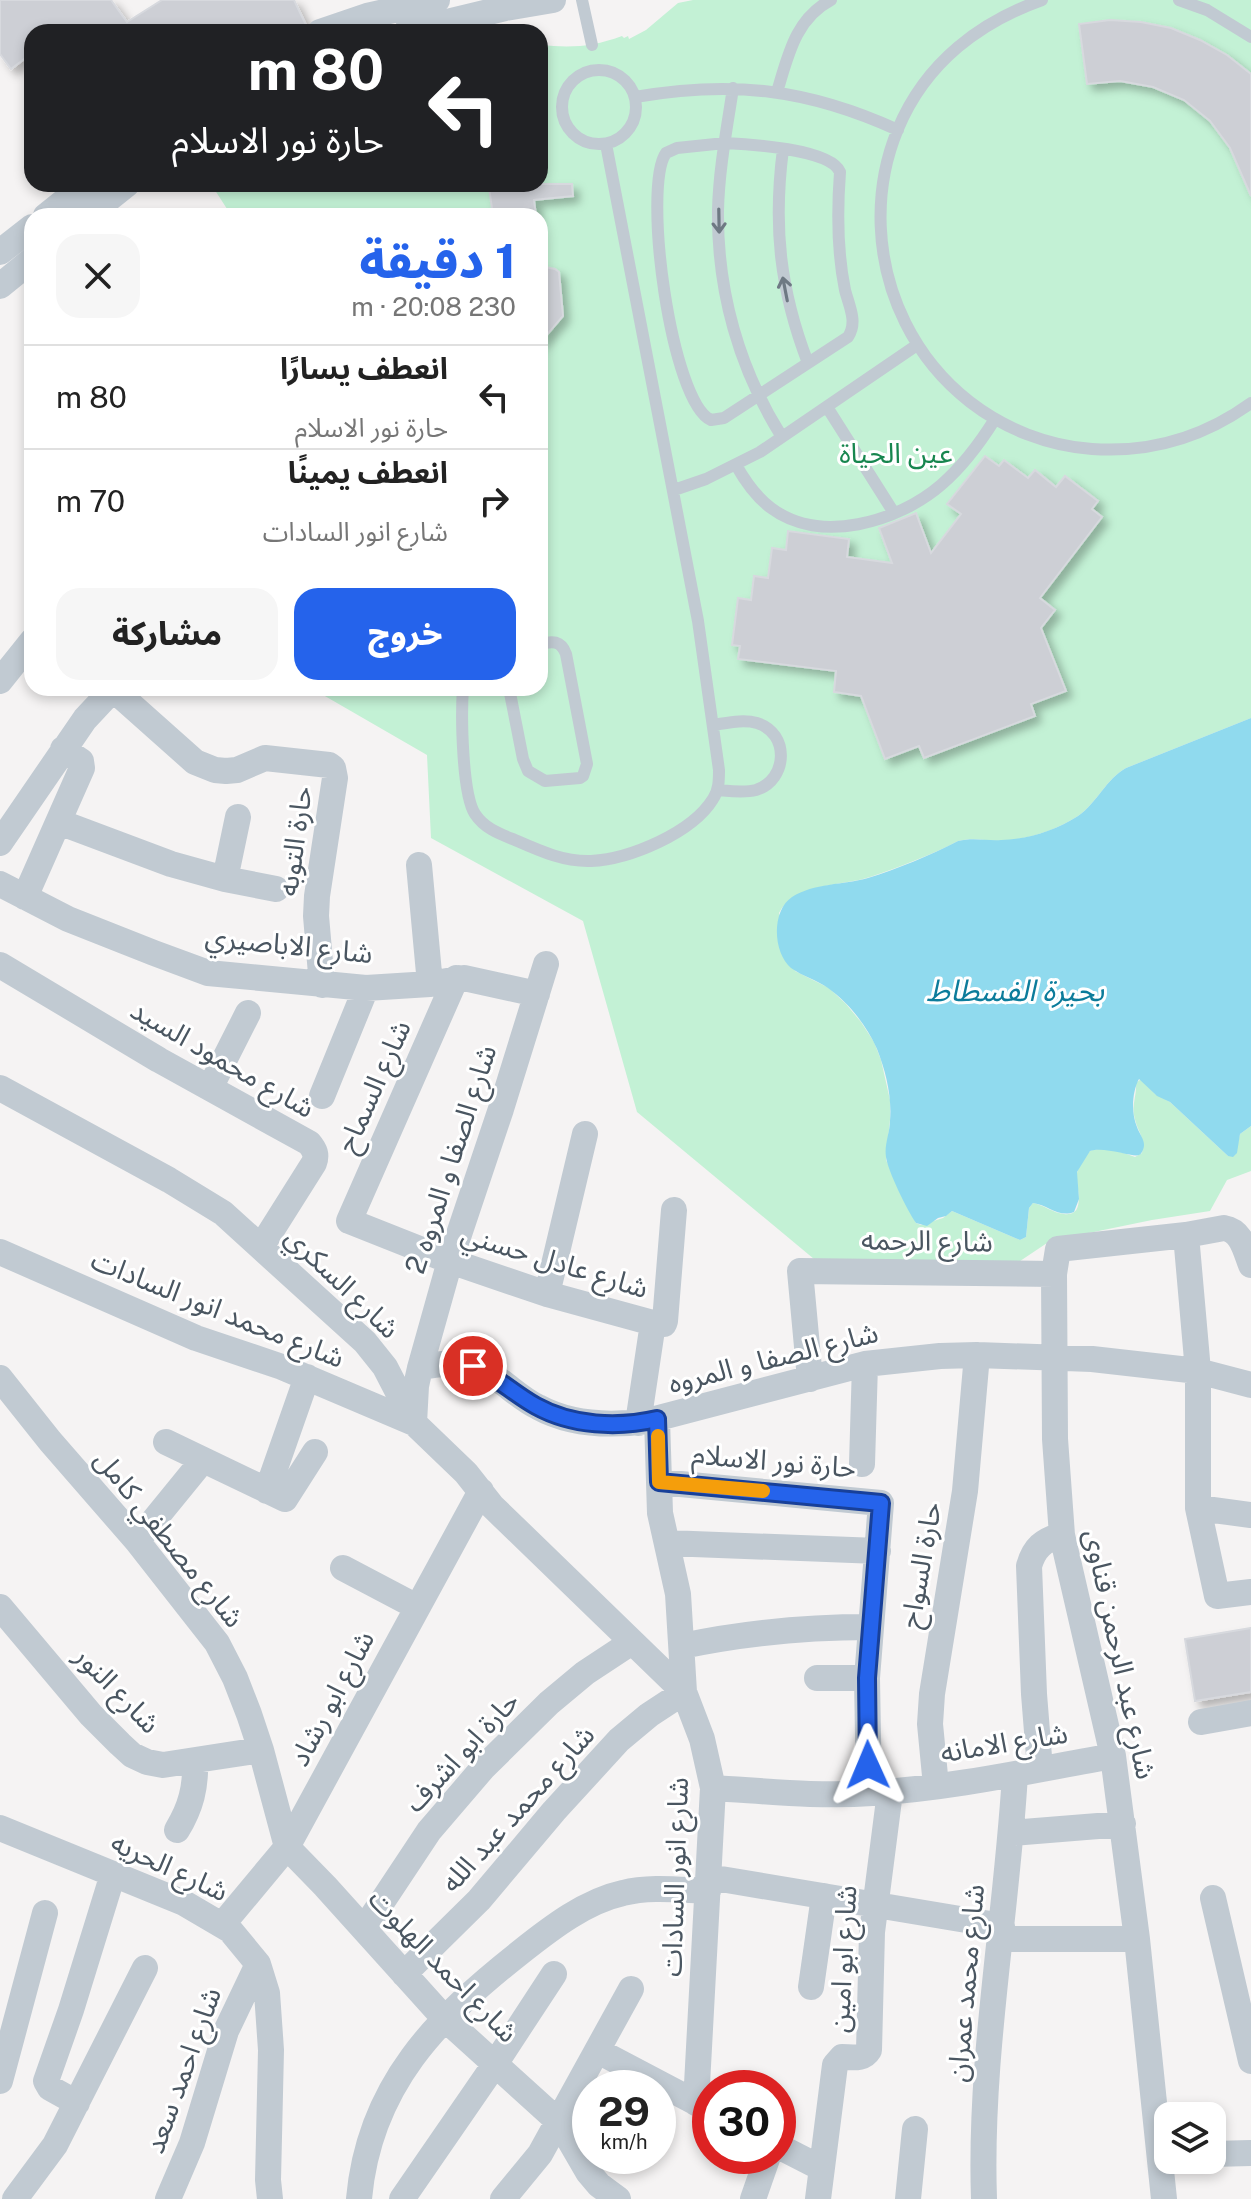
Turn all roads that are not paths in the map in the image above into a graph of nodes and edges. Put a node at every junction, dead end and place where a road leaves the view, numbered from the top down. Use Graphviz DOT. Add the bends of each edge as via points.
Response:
graph roads {
  1 [pos="437,0"];
  2 [pos="553,0"];
  3 [pos="582,0"];
  4 [pos="831,0"];
  5 [pos="1042,0"];
  6 [pos="1179,0"];
  7 [pos="344,24"];
  8 [pos="439,24"];
  9 [pos="1251,37"];
  10 [pos="598,70"];
  11 [pos="733,88"];
  12 [pos="777,92"];
  13 [pos="635,97"];
  14 [pos="898,130"];
  15 [pos="725,143"];
  16 [pos="606,144"];
  17 [pos="783,149"];
  18 [pos="76,192"];
  19 [pos="117,192"];
  20 [pos="56,208"];
  21 [pos="97,208"];
  22 [pos="24,233"];
  23 [pos="0,252"];
  24 [pos="24,266"];
  25 [pos="0,286"];
  26 [pos="917,345"];
  27 [pos="808,363"];
  28 [pos="758,396"];
  29 [pos="1251,403"];
  30 [pos="827,407"];
  31 [pos="995,419"];
  32 [pos="782,437"];
  33 [pos="736,465"];
  34 [pos="674,490"];
  35 [pos="894,513"];
  36 [pos="548,643"];
  37 [pos="24,651"];
  38 [pos="0,681"];
  39 [pos="106,696"];
  40 [pos="122,696"];
  41 [pos="463,696"];
  42 [pos="511,696"];
  43 [pos="713,725"];
  44 [pos="63,749"];
  45 [pos="718,790"];
  46 [pos="238,817"];
  47 [pos="59,822"];
  48 [pos="0,843"];
  49 [pos="419,865"];
  50 [pos="225,879"];
  51 [pos="0,884"];
  52 [pos="276,889"];
  53 [pos="25,897"];
  54 [pos="546,964"];
  55 [pos="0,965"];
  56 [pos="456,978"];
  57 [pos="430,984"];
  58 [pos="322,985"];
  59 [pos="366,988"];
  60 [pos="537,994"];
  61 [pos="248,1013"];
  62 [pos="0,1088"];
  63 [pos="210,1088"];
  64 [pos="322,1096"];
  65 [pos="585,1134"];
  66 [pos="674,1210"];
  67 [pos="349,1221"];
  68 [pos="1186,1235"];
  69 [pos="261,1247"];
  70 [pos="0,1252"];
  71 [pos="450,1261"];
  72 [pos="1251,1265"];
  73 [pos="1054,1274"];
  74 [pos="547,1294"];
  75 [pos="653,1323"];
  76 [pos="977,1355"];
  77 [pos="1053,1358"];
  78 [pos="865,1364"];
  79 [pos="420,1368"];
  80 [pos="1198,1371"];
  81 [pos="307,1377"];
  82 [pos="0,1378"];
  83 [pos="810,1379"];
  84 [pos="1251,1385"];
  85 [pos="648,1421"];
  86 [pos="414,1423"];
  87 [pos="166,1442"];
  88 [pos="315,1452"];
  89 [pos="203,1460"];
  90 [pos="862,1464"];
  91 [pos="659,1482"];
  92 [pos="267,1491"];
  93 [pos="481,1491"];
  94 [pos="881,1503"];
  95 [pos="1198,1508"];
  96 [pos="1251,1515"];
  97 [pos="1062,1535"];
  98 [pos="137,1541"];
  99 [pos="667,1543"];
  100 [pos="878,1551"];
  101 [pos="343,1568"];
  102 [pos="1251,1592"];
  103 [pos="0,1607"];
  104 [pos="417,1607"];
  105 [pos="870,1627"];
  106 [pos="632,1642"];
  107 [pos="682,1646"];
  108 [pos="817,1678"];
  109 [pos="867,1678"];
  110 [pos="684,1692"];
  111 [pos="1251,1713"];
  112 [pos="1201,1722"];
  113 [pos="261,1750"];
  114 [pos="1113,1756"];
  115 [pos="195,1761"];
  116 [pos="1027,1771"];
  117 [pos="936,1786"];
  118 [pos="713,1788"];
  119 [pos="879,1792"];
  120 [pos="1123,1824"];
  121 [pos="0,1828"];
  122 [pos="177,1830"];
  123 [pos="1011,1833"];
  124 [pos="287,1847"];
  125 [pos="113,1874"];
  126 [pos="709,1884"];
  127 [pos="824,1896"];
  128 [pos="1213,1898"];
  129 [pos="875,1904"];
  130 [pos="45,1913"];
  131 [pos="222,1925"];
  132 [pos="364,1929"];
  133 [pos="1002,1932"];
  134 [pos="1137,1939"];
  135 [pos="1239,1957"];
  136 [pos="258,1964"];
  137 [pos="145,1968"];
  138 [pos="404,1974"];
  139 [pos="554,1974"];
  140 [pos="811,1987"];
  141 [pos="631,1989"];
  142 [pos="444,2018"];
  143 [pos="598,2051"];
  144 [pos="1251,2061"];
  145 [pos="495,2064"];
  146 [pos="704,2070"];
  147 [pos="0,2081"];
  148 [pos="692,2101"];
  149 [pos="1157,2102"];
  150 [pos="77,2103"];
  151 [pos="559,2122"];
  152 [pos="915,2129"];
  153 [pos="1251,2153"];
  154 [pos="1226,2154"];
  155 [pos="796,2155"];
  156 [pos="821,2168"];
  157 [pos="762,2174"];
  158 [pos="1163,2174"];
  159 [pos="15,2199"];
  160 [pos="168,2199"];
  161 [pos="270,2199"];
  162 [pos="359,2199"];
  163 [pos="402,2199"];
  164 [pos="503,2199"];
  165 [pos="618,2199"];
  166 [pos="753,2199"];
  167 [pos="818,2199"];
  168 [pos="908,2199"];
  169 [pos="984,2199"];
  170 [pos="1164,2199"];
  1 -- 7 [label="street"];
  2 -- 8 [label="street"];
  3 -- 10 [label="lane"];
  4 -- 12 [label="lane" via="798,30"];
  5 -- 14 [label="lane" via="997,20 956,49 923,86"];
  6 -- 9 [label="lane"];
  10 -- 13 [label="lane" via="625,80"];
  10 -- 16 [label="lane" via="570,83 562,111 577,137"];
  11 -- 12 [label="lane"];
  11 -- 13 [label="lane"];
  11 -- 15 [label="lane"];
  12 -- 14 [label="lane" via="839,106"];
  13 -- 16 [label="lane" via="631,127"];
  14 -- 26 [label="lane" via="882,186 880,233 892,292"];
  15 -- 17 [label="lane"];
  15 -- 28 [label="lane, one-way" via="718,208 722,272 735,336"];
  15 -- 28 [label="lane" via="677,148 662,158 658,199 664,292 683,374 704,417 724,418"];
  16 -- 34 [label="lane"];
  27 -- 17 [label="lane, one-way" via="781,271 777,210"];
  17 -- 27 [label="lane" via="834,163 840,172 838,233 853,328 848,337"];
  18 -- 20 [label="street"];
  19 -- 21 [label="street"];
  22 -- 23 [label="street"];
  24 -- 25 [label="street"];
  26 -- 30 [label="lane"];
  26 -- 31 [label="lane" via="953,387"];
  27 -- 28 [label="lane"];
  28 -- 32 [label="lane"];
  29 -- 31 [label="lane" via="1199,433 1129,450 1059,444"];
  30 -- 32 [label="lane"];
  30 -- 35 [label="lane"];
  31 -- 35 [label="lane" via="941,486"];
  32 -- 33 [label="lane"];
  33 -- 34 [label="lane"];
  33 -- 35 [label="lane" via="762,500 791,519 830,527"];
  34 -- 43 [label="lane"];
  36 -- 42 [label="lane" via="558,642 566,654 587,764 583,776 545,781 528,771"];
  37 -- 38 [label="street"];
  39 -- 44 [label="street"];
  40 -- 58 [label="street, حارة التوبه" via="205,767 237,770 272,758 333,768 317,896"];
  41 -- 45 [label="lane" via="472,809 490,829 541,851 591,861 633,853 690,822"];
  43 -- 45 [label="lane"];
  43 -- 45 [label="lane" via="762,725 781,748 779,769 765,786"];
  44 -- 47 [label="street" via="83,764"];
  44 -- 48 [label="street"];
  46 -- 50 [label="street"];
  47 -- 50 [label="street"];
  47 -- 53 [label="street"];
  49 -- 57 [label="street"];
  50 -- 52 [label="street"];
  51 -- 53 [label="street, شارع الاباصيري"];
  53 -- 58 [label="street, شارع الاباصيري" via="208,973"];
  54 -- 60 [label="street, شارع الصفا و المروه 2"];
  55 -- 63 [label="street, شارع محمود السيد"];
  56 -- 57 [label="street, شارع الاباصيري"];
  56 -- 60 [label="street, شارع الاباصيري"];
  56 -- 67 [label="street, شارع السماح"];
  57 -- 59 [label="street, شارع الاباصيري"];
  58 -- 59 [label="street, شارع الاباصيري"];
  59 -- 64 [label="street"];
  60 -- 71 [label="street, شارع الصفا و المروه 2"];
  61 -- 63 [label="street"];
  62 -- 69 [label="street, شارع السكري" via="196,1196"];
  63 -- 69 [label="street, شارع محمود السيد" via="309,1143 316,1154"];
  65 -- 74 [label="street"];
  66 -- 75 [label="street, شارع انور السادات" via="665,1321"];
  67 -- 71 [label="street, شارع عادل حسني"];
  68 -- 72 [label="street" via="1230,1229 1239,1236"];
  68 -- 73 [label="street" via="1058,1249"];
  68 -- 80 [label="street"];
  69 -- 86 [label="street, شارع السكري" via="365,1342 385,1367"];
  70 -- 81 [label="street, شارع محمد انور السادات" via="196,1338"];
  71 -- 74 [label="street, شارع عادل حسني"];
  71 -- 79 [label="street, شارع الصفا و المروه 2"];
  73 -- 77 [label="street, شارع عبد الرحمن قناوى"];
  73 -- 83 [label="street, شارع الرحمه" via="800,1271"];
  74 -- 75 [label="street, شارع عادل حسني"];
  75 -- 85 [label="street, شارع انور السادات"];
  76 -- 77 [label="street, شارع الصفا و المروه"];
  76 -- 78 [label="street, شارع الصفا و المروه"];
  76 -- 117 [label="street, حارة السواح" via="965,1491 932,1694"];
  77 -- 80 [label="street, شارع الصفا و المروه"];
  77 -- 97 [label="street, شارع عبد الرحمن قناوى"];
  78 -- 83 [label="street, شارع الصفا و المروه"];
  78 -- 90 [label="street"];
  79 -- 85 [label="street, شارع الصفا و المروه" via="473,1366 538,1408 587,1423"];
  79 -- 86 [label="street, شارع الصفا و المروه 2"];
  80 -- 84 [label="street, شارع الصفا و المروه"];
  80 -- 95 [label="street"];
  81 -- 86 [label="street, شارع محمد انور السادات"];
  81 -- 92 [label="street"];
  82 -- 98 [label="street, شارع مصطفي كامل"];
  83 -- 85 [label="street, شارع الصفا و المروه"];
  85 -- 91 [label="street, شارع انور السادات"];
  86 -- 93 [label="street, شارع السكري"];
  87 -- 89 [label="street"];
  88 -- 92 [label="street" via="287,1497"];
  89 -- 92 [label="street"];
  89 -- 98 [label="street"];
  91 -- 94 [label="street, حارة نور الاسلام"];
  91 -- 99 [label="street, شارع انور السادات"];
  93 -- 104 [label="street, شارع ابو رشاد"];
  93 -- 106 [label="street, شارع السكري"];
  94 -- 100 [label="street, شارع ابو امين"];
  95 -- 96 [label="street"];
  95 -- 102 [label="street" via="1217,1596"];
  97 -- 114 [label="street, شارع عبد الرحمن قناوى"];
  97 -- 116 [label="street, شارع محمد عمران" via="1040,1545 1029,1566 1034,1694"];
  98 -- 113 [label="street, شارع مصطفي كامل" via="217,1643"];
  99 -- 100 [label="street"];
  99 -- 107 [label="street, شارع انور السادات"];
  100 -- 105 [label="street, شارع ابو امين"];
  101 -- 104 [label="street"];
  103 -- 115 [label="street, شارع النور" via="132,1755 163,1765"];
  104 -- 124 [label="street, شارع ابو رشاد"];
  105 -- 107 [label="street" via="769,1631"];
  105 -- 109 [label="street, شارع ابو امين"];
  106 -- 110 [label="street, شارع السكري"];
  106 -- 132 [label="street, حارة ابو اشرف" via="573,1683 483,1768 429,1831"];
  107 -- 110 [label="street, شارع انور السادات"];
  108 -- 109 [label="street"];
  109 -- 119 [label="street, شارع ابو امين"];
  110 -- 118 [label="street, شارع انور السادات"];
  110 -- 138 [label="street, شارع محمد عبد الله" via="611,1748 479,1900"];
  111 -- 112 [label="street"];
  113 -- 115 [label="street, شارع النور"];
  113 -- 124 [label="street, شارع مصطفي كامل"];
  114 -- 116 [label="street, شارع الامانه"];
  114 -- 120 [label="street, شارع عبد الرحمن قناوى"];
  115 -- 122 [label="street" via="193,1797"];
  116 -- 117 [label="street, شارع الامانه"];
  116 -- 123 [label="street, شارع محمد عمران"];
  117 -- 119 [label="street, شارع الامانه"];
  118 -- 119 [label="street, شارع الامانه"];
  118 -- 126 [label="street, شارع انور السادات"];
  119 -- 129 [label="street, شارع ابو امين"];
  120 -- 123 [label="street"];
  120 -- 134 [label="street, شارع عبد الرحمن قناوى"];
  121 -- 125 [label="street, شارع الحريه"];
  123 -- 133 [label="street, شارع محمد عمران"];
  124 -- 131 [label="street, شارع ابو رشاد"];
  124 -- 132 [label="street, شارع احمد الهلوت"];
  125 -- 131 [label="street, شارع الحريه"];
  125 -- 150 [label="street" via="46,2081"];
  126 -- 127 [label="street"];
  126 -- 142 [label="street" via="601,1900 538,1939"];
  126 -- 146 [label="street, شارع انور السادات"];
  127 -- 129 [label="street"];
  127 -- 140 [label="street"];
  128 -- 135 [label="street"];
  129 -- 133 [label="street"];
  129 -- 156 [label="street, شارع ابو امين" via="869,2050 861,2057 842,2057 835,2065"];
  130 -- 147 [label="street"];
  131 -- 136 [label="street, شارع الحريه"];
  132 -- 138 [label="street, شارع احمد الهلوت"];
  133 -- 134 [label="street"];
  133 -- 169 [label="street, شارع محمد عمران" via="988,2066"];
  134 -- 149 [label="street, شارع عبد الرحمن قناوى"];
  135 -- 144 [label="street"];
  136 -- 160 [label="street, شارع احمد سعد" via="226,2031 192,2143"];
  136 -- 161 [label="street, شارع الحريه" via="267,1993 271,2050"];
  137 -- 150 [label="street"];
  138 -- 142 [label="street, شارع احمد الهلوت"];
  139 -- 145 [label="street"];
  141 -- 143 [label="street"];
  142 -- 145 [label="street, شارع احمد الهلوت"];
  142 -- 162 [label="street" via="412,2057 381,2111"];
  143 -- 148 [label="street"];
  143 -- 151 [label="street"];
  145 -- 151 [label="street, شارع احمد الهلوت"];
  145 -- 163 [label="street"];
  150 -- 159 [label="street" via="55,2145"];
  151 -- 164 [label="street"];
  151 -- 165 [label="street, شارع احمد الهلوت" via="588,2172"];
  152 -- 168 [label="street"];
  153 -- 154 [label="street"];
  155 -- 156 [label="street"];
  156 -- 167 [label="street, شارع ابو امين"];
  157 -- 166 [label="street"];
  158 -- 170 [label="street, شارع عبد الرحمن قناوى"];
}
